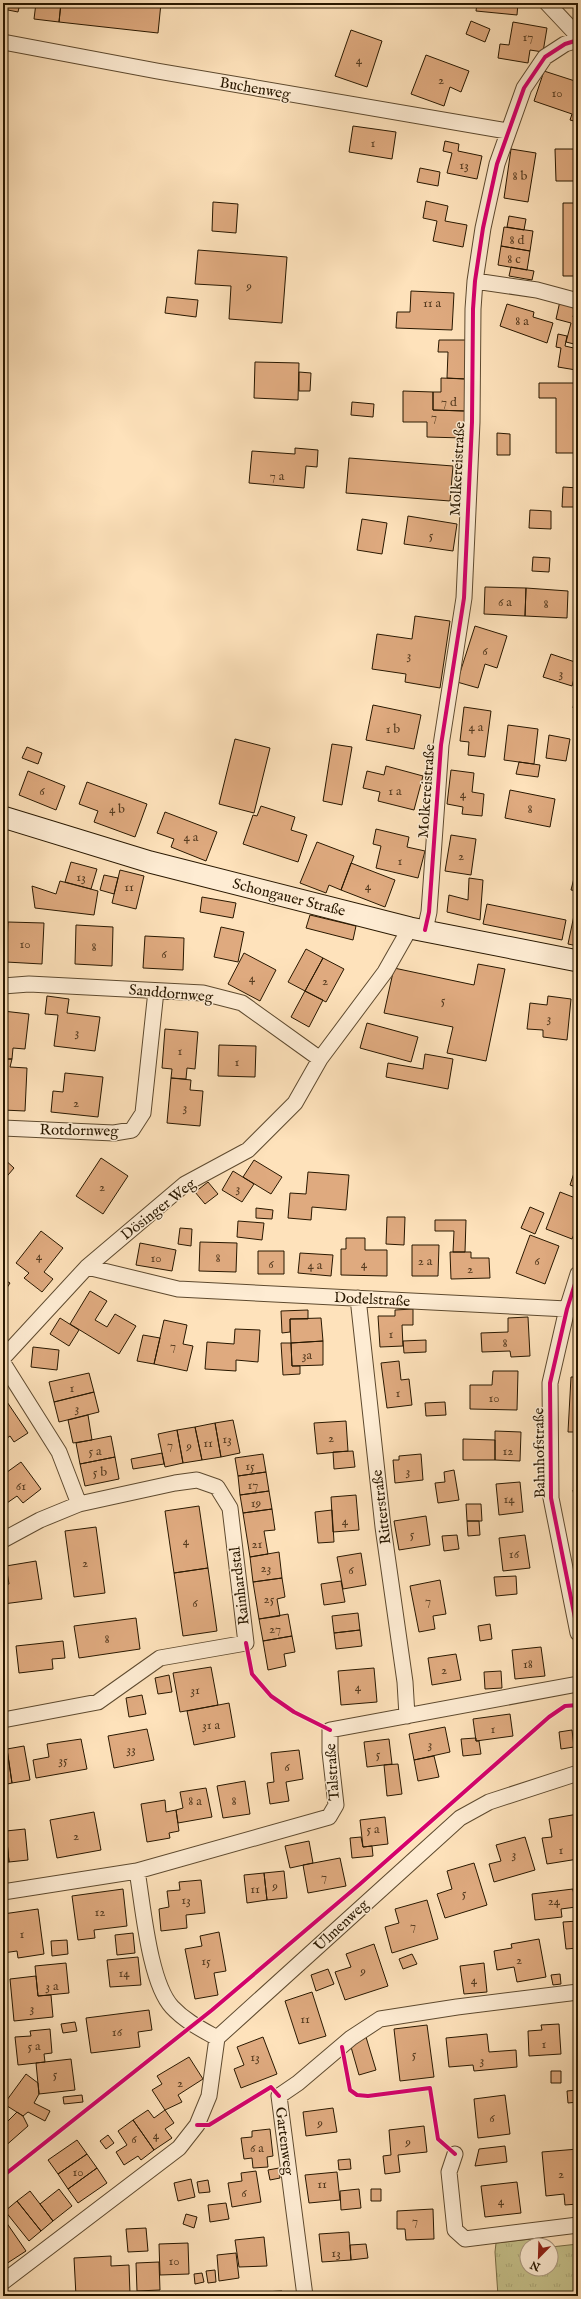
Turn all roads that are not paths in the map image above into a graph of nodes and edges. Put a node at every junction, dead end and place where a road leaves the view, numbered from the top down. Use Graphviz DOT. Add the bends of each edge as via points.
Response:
graph roads {
  1 [pos="547,3"];
  2 [pos="578,36"];
  3 [pos="578,40"];
  4 [pos="3,42"];
  5 [pos="507,131"];
  6 [pos="475,281"];
  7 [pos="578,301"];
  8 [pos="3,818"];
  9 [pos="417,929"];
  10 [pos="578,961"];
  11 [pos="3,986"];
  12 [pos="156,991"];
  13 [pos="320,1059"];
  14 [pos="3,1128"];
  15 [pos="87,1267"];
  16 [pos="578,1274"];
  17 [pos="358,1298"];
  18 [pos="567,1309"];
  19 [pos="3,1358"];
  20 [pos="3,1362"];
  21 [pos="79,1504"];
  22 [pos="3,1540"];
  23 [pos="578,1633"];
  24 [pos="578,1684"];
  25 [pos="407,1716"];
  26 [pos="3,1720"];
  27 [pos="578,1773"];
  28 [pos="137,1871"];
  29 [pos="3,1892"];
  30 [pos="578,1992"];
  31 [pos="217,2038"];
  32 [pos="455,2154"];
  33 [pos="578,2225"];
  34 [pos="3,2282"];
  35 [pos="305,2296"];
  1 -- 2 [label="street"];
  3 -- 5 [label="street, Molkereistraße" via="565,44 545,57 524,88"];
  4 -- 5 [label="street, Buchenweg"];
  5 -- 6 [label="street, Molkereistraße" via="483,228"];
  6 -- 7 [label="street" via="537,290"];
  6 -- 9 [label="street, Molkereistraße" via="464,598 441,745 429,912"];
  8 -- 9 [label="main road, Schongauer Straße" via="150,862"];
  9 -- 10 [label="main road, Schongauer Straße"];
  9 -- 13 [label="street, Dösinger Weg"];
  11 -- 12 [label="street, Sanddornweg" via="29,984"];
  12 -- 13 [label="street, Sanddornweg" via="203,993 242,1003"];
  12 -- 14 [label="street, Rotdornweg" via="143,1113 132,1130 114,1133"];
  13 -- 15 [label="street, Dösinger Weg" via="295,1103 248,1150 185,1184"];
  15 -- 17 [label="street, Dodelstraße" via="178,1289"];
  15 -- 19 [label="street, Dösinger Weg"];
  16 -- 18 [label="street, Bahnhofstraße"];
  17 -- 18 [label="street, Dodelstraße"];
  17 -- 25 [label="street, Ritterstraße"];
  18 -- 23 [label="street, Bahnhofstraße" via="550,1383 551,1498"];
  20 -- 21 [label="street" via="59,1452"];
  21 -- 22 [label="street, Rainhardstal" via="40,1520"];
  21 -- 26 [label="street, Rainhardstal" via="197,1480 217,1487 230,1508 246,1643 160,1658 98,1702"];
  24 -- 25 [label="street, Talstraße"];
  25 -- 28 [label="street, Talstraße" via="330,1730 336,1805 329,1817"];
  27 -- 31 [label="street, Ulmenweg" via="489,1802 460,1818"];
  28 -- 29 [label="street, Talstraße"];
  28 -- 31 [label="street" via="160,1989 171,2006 191,2024"];
  30 -- 35 [label="street, Gartenweg" via="380,2019 351,2038 279,2096"];
  31 -- 34 [label="street" via="208,2096 197,2125 179,2148"];
  32 -- 33 [label="street" via="449,2172 455,2230 465,2239"];
}
